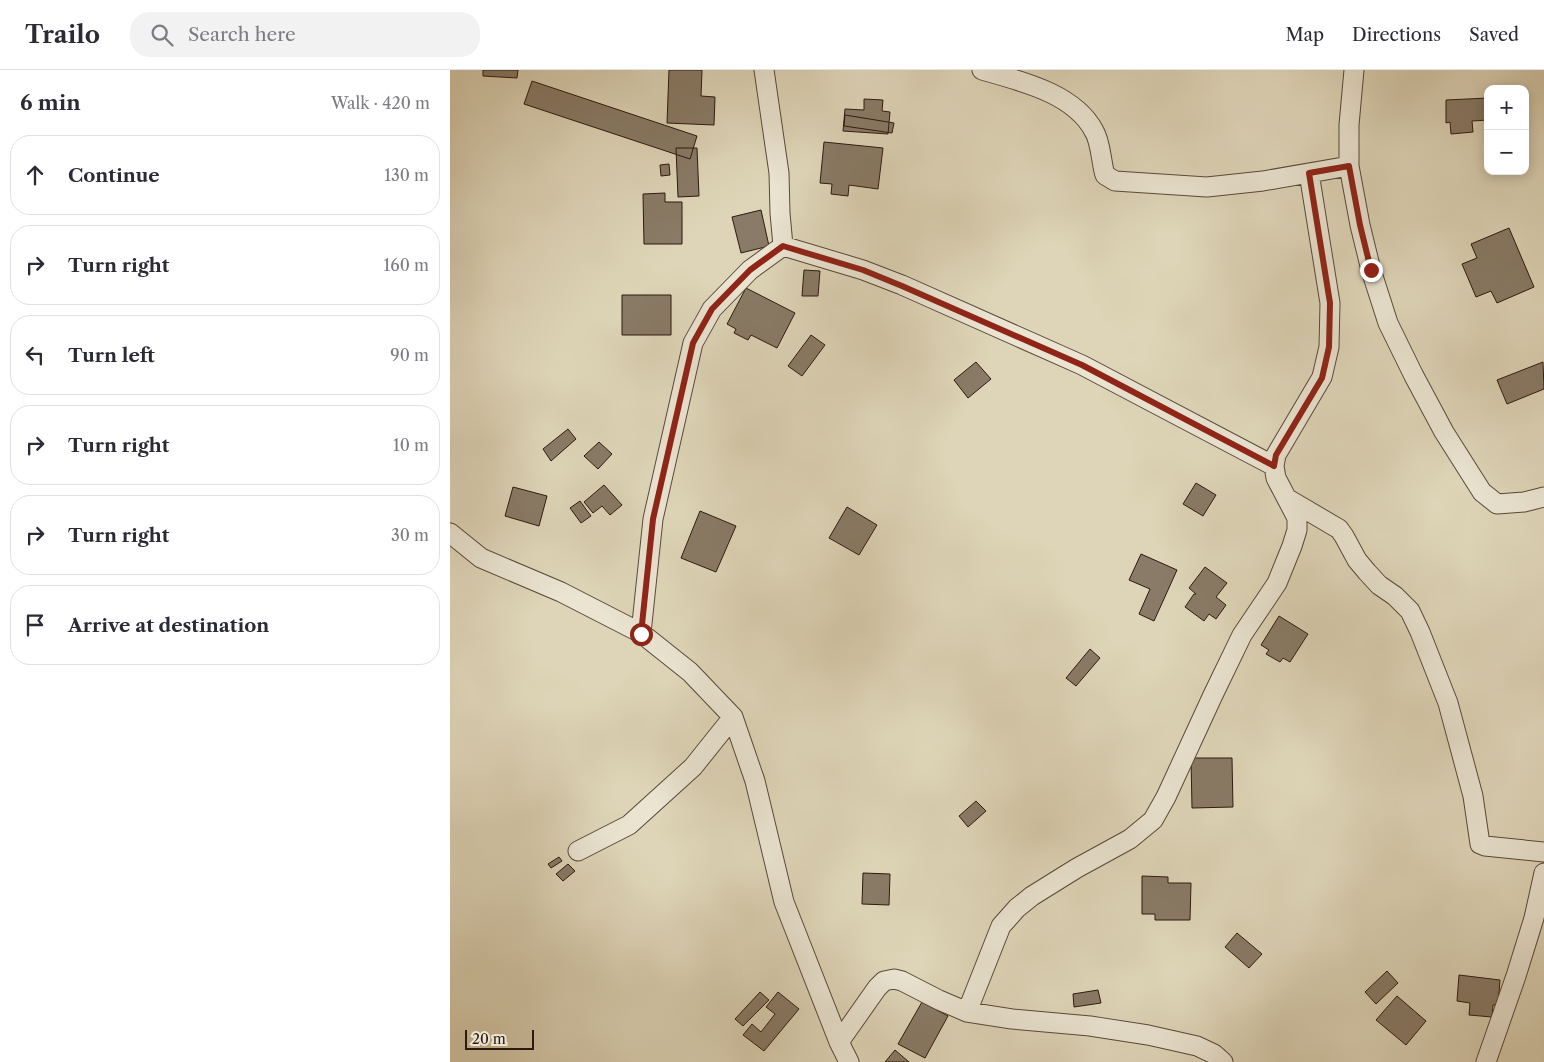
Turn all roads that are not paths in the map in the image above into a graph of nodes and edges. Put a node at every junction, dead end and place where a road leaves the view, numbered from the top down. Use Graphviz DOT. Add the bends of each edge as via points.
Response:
graph roads {
  1 [pos="764,70"];
  2 [pos="982,70"];
  3 [pos="1354,70"];
  4 [pos="1349,166"];
  5 [pos="1309,173"];
  6 [pos="783,246"];
  7 [pos="1274,466"];
  8 [pos="1544,497"];
  9 [pos="1288,499"];
  10 [pos="450,533"];
  11 [pos="641,634"];
  12 [pos="733,717"];
  13 [pos="578,851"];
  14 [pos="1544,852"];
  15 [pos="1544,872"];
  16 [pos="967,1012"];
  17 [pos="839,1042"];
  18 [pos="849,1062"];
  19 [pos="1223,1062"];
  20 [pos="1486,1062"];
  1 -- 6 [label="street" via="779,173"];
  2 -- 5 [label="street" via="1036,87 1078,111 1096,132 1106,175 1115,181 1207,187"];
  3 -- 4 [label="street"];
  4 -- 5 [label="street"];
  4 -- 8 [label="street" via="1371,270 1388,323 1444,432 1489,499 1497,504 1506,504"];
  5 -- 7 [label="street" via="1330,303 1329,347 1322,378 1276,455"];
  6 -- 7 [label="street" via="894,282 1082,365"];
  6 -- 11 [label="street" via="750,270 712,309 693,343 653,519"];
  7 -- 9 [label="street" via="1276,478"];
  9 -- 14 [label="street" via="1339,528 1367,572 1410,612 1448,704 1473,796 1480,844"];
  9 -- 16 [label="street" via="1297,518 1292,546 1276,584 1242,635 1153,820 1130,839 1017,908 1001,926"];
  10 -- 11 [label="street" via="481,558 561,592"];
  11 -- 12 [label="street" via="690,672"];
  12 -- 13 [label="street" via="693,768 629,825"];
  12 -- 17 [label="street" via="755,781 784,902"];
  15 -- 20 [label="street" via="1534,918"];
  16 -- 17 [label="street" via="902,981 884,981"];
  16 -- 19 [label="street" via="1148,1035 1197,1046"];
  17 -- 18 [label="street"];
}
